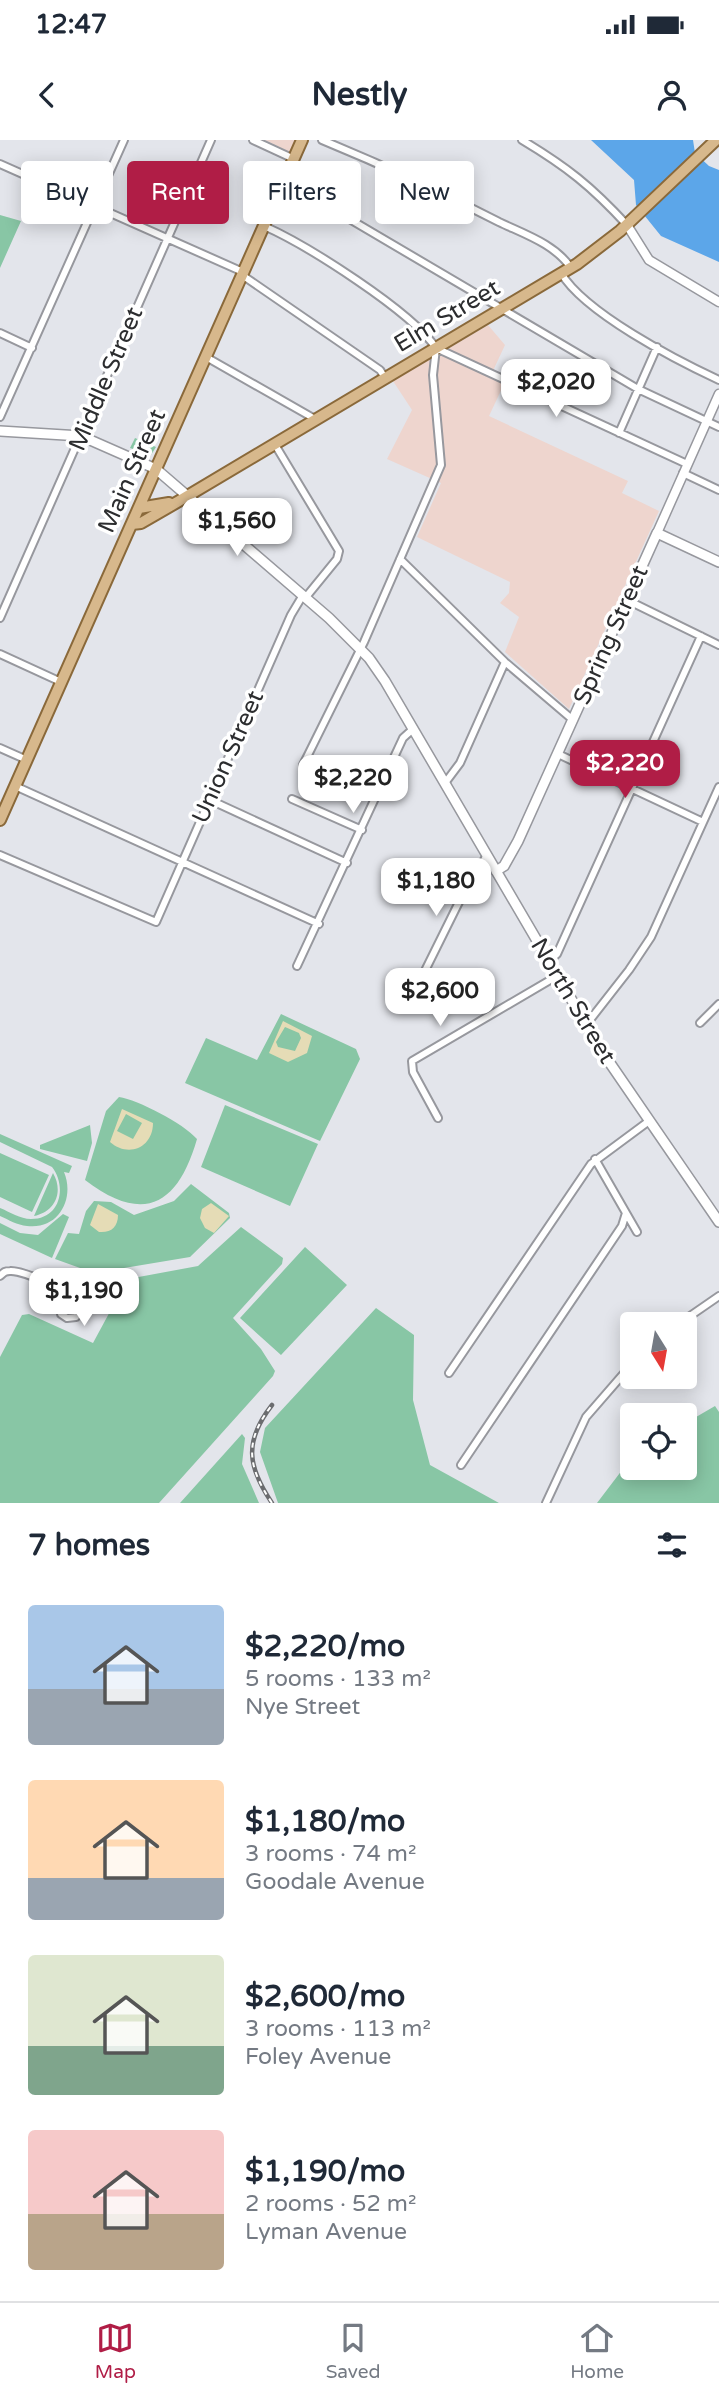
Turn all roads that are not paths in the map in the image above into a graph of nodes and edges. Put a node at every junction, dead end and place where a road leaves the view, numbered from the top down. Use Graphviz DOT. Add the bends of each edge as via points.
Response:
graph roads {
  1 [pos="124,140"];
  2 [pos="211,140"];
  3 [pos="254,140"];
  4 [pos="302,140"];
  5 [pos="322,140"];
  6 [pos="522,140"];
  7 [pos="713,143"];
  8 [pos="294,159"];
  9 [pos="0,164"];
  10 [pos="113,164"];
  11 [pos="21,173"];
  12 [pos="113,212"];
  13 [pos="86,224"];
  14 [pos="359,224"];
  15 [pos="627,225"];
  16 [pos="264,226"];
  17 [pos="168,236"];
  18 [pos="566,270"];
  19 [pos="243,273"];
  20 [pos="719,302"];
  21 [pos="504,308"];
  22 [pos="0,333"];
  23 [pos="657,347"];
  24 [pos="32,348"];
  25 [pos="436,348"];
  26 [pos="206,358"];
  27 [pos="385,377"];
  28 [pos="719,380"];
  29 [pos="638,389"];
  30 [pos="719,394"];
  31 [pos="0,417"];
  32 [pos="315,419"];
  33 [pos="706,421"];
  34 [pos="719,427"];
  35 [pos="0,431"];
  36 [pos="619,433"];
  37 [pos="81,436"];
  38 [pos="274,443"];
  39 [pos="687,464"];
  40 [pos="156,469"];
  41 [pos="683,473"];
  42 [pos="719,490"];
  43 [pos="183,498"];
  44 [pos="139,508"];
  45 [pos="132,524"];
  46 [pos="657,533"];
  47 [pos="400,559"];
  48 [pos="719,562"];
  49 [pos="305,596"];
  50 [pos="626,600"];
  51 [pos="0,618"];
  52 [pos="701,636"];
  53 [pos="719,645"];
  54 [pos="361,649"];
  55 [pos="0,654"];
  56 [pos="505,662"];
  57 [pos="61,682"];
  58 [pos="573,720"];
  59 [pos="413,729"];
  60 [pos="0,748"];
  61 [pos="558,754"];
  62 [pos="27,760"];
  63 [pos="303,765"];
  64 [pos="445,783"];
  65 [pos="15,786"];
  66 [pos="719,787"];
  67 [pos="632,789"];
  68 [pos="292,799"];
  69 [pos="210,800"];
  70 [pos="0,820"];
  71 [pos="703,822"];
  72 [pos="362,830"];
  73 [pos="0,855"];
  74 [pos="487,855"];
  75 [pos="182,862"];
  76 [pos="347,863"];
  77 [pos="496,872"];
  78 [pos="319,923"];
  79 [pos="549,961"];
  80 [pos="298,966"];
  81 [pos="557,976"];
  82 [pos="410,1001"];
  83 [pos="719,1003"];
  84 [pos="700,1023"];
  85 [pos="586,1025"];
  86 [pos="438,1118"];
  87 [pos="649,1121"];
  88 [pos="595,1159"];
  89 [pos="626,1213"];
  90 [pos="719,1222"];
  91 [pos="637,1232"];
  92 [pos="0,1276"];
  93 [pos="59,1289"];
  94 [pos="719,1296"];
  95 [pos="696,1312"];
  96 [pos="449,1373"];
  97 [pos="620,1378"];
  98 [pos="461,1465"];
  99 [pos="547,1503"];
  1 -- 10 [label="street"];
  2 -- 17 [label="street, Middle Street"];
  3 -- 8 [label="street"];
  4 -- 8 [label="main road, Main Street"];
  5 -- 18 [label="street" via="408,176 537,241 558,253"];
  6 -- 15 [label="street" via="583,180"];
  7 -- 15 [label="main road, Elm Street"];
  9 -- 11 [label="street"];
  12 -- 17 [label="street"];
  13 -- 24 [label="street"];
  14 -- 21 [label="street"];
  15 -- 18 [label="main road, Elm Street"];
  15 -- 20 [label="street" via="649,260"];
  16 -- 19 [label="main road, Main Street"];
  16 -- 25 [label="street" via="302,245 407,318"];
  17 -- 19 [label="street"];
  17 -- 37 [label="street, Middle Street"];
  18 -- 21 [label="main road, Elm Street"];
  18 -- 23 [label="street" via="577,295"];
  19 -- 26 [label="main road, Main Street"];
  19 -- 27 [label="street"];
  21 -- 25 [label="main road, Elm Street"];
  21 -- 29 [label="street"];
  22 -- 24 [label="street"];
  23 -- 28 [label="street"];
  23 -- 29 [label="street"];
  24 -- 31 [label="street"];
  25 -- 27 [label="main road, Elm Street"];
  25 -- 36 [label="street"];
  25 -- 47 [label="street" via="433,375 441,465"];
  26 -- 32 [label="street"];
  26 -- 40 [label="main road, Main Street"];
  27 -- 32 [label="main road, Elm Street"];
  29 -- 33 [label="street"];
  29 -- 36 [label="street"];
  30 -- 33 [label="street, Spring Street"];
  32 -- 38 [label="main road, Elm Street"];
  33 -- 34 [label="street"];
  33 -- 39 [label="street, Spring Street"];
  35 -- 37 [label="main road"];
  36 -- 39 [label="street"];
  37 -- 40 [label="main road, North Street"];
  37 -- 51 [label="street, Middle Street"];
  38 -- 43 [label="main road, Elm Street"];
  38 -- 49 [label="street, Union Street" via="339,551"];
  39 -- 41 [label="street, Spring Street"];
  40 -- 43 [label="main road, North Street"];
  40 -- 44 [label="main road, Main Street"];
  41 -- 42 [label="street"];
  41 -- 46 [label="street, Spring Street"];
  43 -- 44 [label="main road, Elm Street"];
  43 -- 45 [label="main road, Elm Street"];
  43 -- 49 [label="main road, North Street"];
  44 -- 45 [label="main road, Main Street"];
  45 -- 57 [label="main road, Main Street"];
  46 -- 48 [label="main road"];
  46 -- 50 [label="main road, Spring Street"];
  47 -- 54 [label="street"];
  47 -- 56 [label="street"];
  49 -- 54 [label="main road, North Street"];
  49 -- 69 [label="street, Union Street" via="291,615"];
  50 -- 52 [label="street"];
  50 -- 58 [label="main road, Spring Street"];
  52 -- 53 [label="street"];
  52 -- 67 [label="street"];
  54 -- 59 [label="main road, North Street"];
  54 -- 63 [label="street"];
  55 -- 57 [label="street"];
  56 -- 58 [label="street"];
  56 -- 64 [label="street" via="464,755"];
  57 -- 62 [label="main road, Main Street"];
  58 -- 61 [label="main road, Spring Street"];
  59 -- 64 [label="main road, North Street"];
  59 -- 72 [label="street" via="403,738"];
  60 -- 62 [label="street"];
  61 -- 67 [label="street"];
  61 -- 77 [label="main road, Spring Street" via="514,850"];
  62 -- 65 [label="main road, Main Street"];
  64 -- 74 [label="main road, North Street"];
  65 -- 70 [label="main road, Main Street"];
  65 -- 75 [label="street"];
  66 -- 71 [label="street"];
  67 -- 71 [label="street"];
  67 -- 79 [label="street" via="563,942"];
  68 -- 72 [label="street"];
  69 -- 75 [label="street, Union Street"];
  69 -- 76 [label="street"];
  71 -- 85 [label="street" via="651,937"];
  72 -- 76 [label="street"];
  73 -- 75 [label="street, Union Street" via="156,922"];
  74 -- 77 [label="main road, North Street"];
  74 -- 82 [label="street"];
  75 -- 78 [label="street"];
  76 -- 78 [label="street"];
  77 -- 79 [label="main road, North Street"];
  78 -- 80 [label="street"];
  79 -- 81 [label="main road, North Street"];
  81 -- 85 [label="main road, North Street"];
  81 -- 86 [label="street" via="412,1061 413,1072"];
  83 -- 84 [label="street"];
  85 -- 87 [label="main road, North Street"];
  87 -- 88 [label="street"];
  87 -- 90 [label="main road, North Street"];
  88 -- 89 [label="street"];
  88 -- 96 [label="street"];
  89 -- 91 [label="street"];
  89 -- 98 [label="street" via="622,1226"];
  92 -- 93 [label="street" via="17,1271"];
  93 -- 93 [label="street" via="61,1314 76,1317 82,1309 80,1300"];
  94 -- 95 [label="street"];
  97 -- 99 [label="street" via="586,1417"];
}
